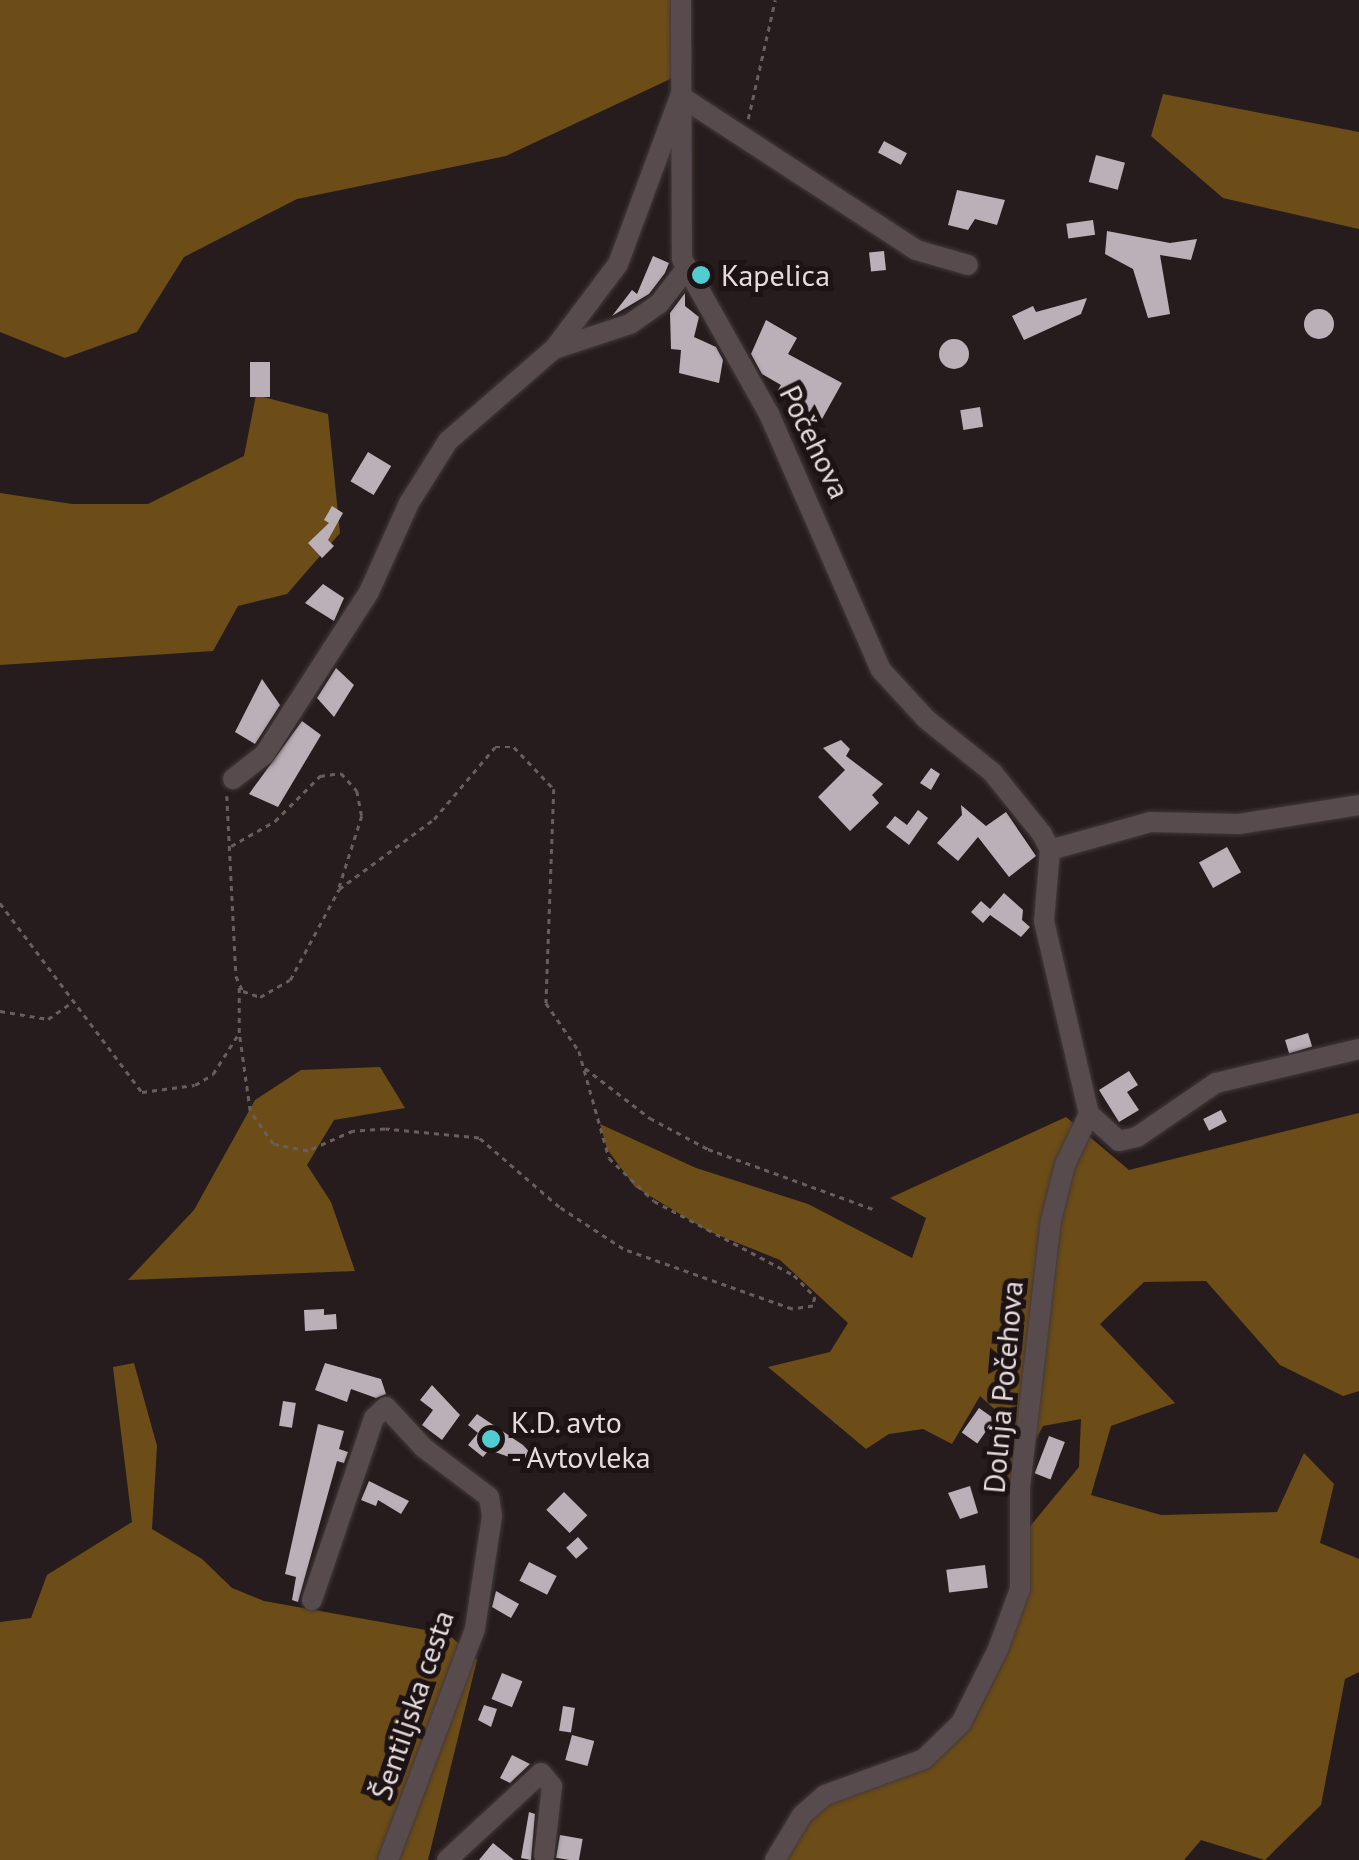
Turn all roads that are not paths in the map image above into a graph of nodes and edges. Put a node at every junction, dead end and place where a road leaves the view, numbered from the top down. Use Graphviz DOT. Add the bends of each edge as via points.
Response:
graph roads {
  1 [pos="681,0"];
  2 [pos="680,96"];
  3 [pos="968,265"];
  4 [pos="686,269"];
  5 [pos="554,348"];
  6 [pos="234,778"];
  7 [pos="1359,805"];
  8 [pos="1050,850"];
  9 [pos="1359,1048"];
  10 [pos="1089,1114"];
  11 [pos="312,1600"];
  12 [pos="544,1856"];
  13 [pos="388,1860"];
  14 [pos="447,1860"];
  15 [pos="776,1860"];
  1 -- 2 [label="street, Počehova"];
  2 -- 3 [label="street" via="916,250"];
  2 -- 4 [label="street, Počehova" via="678,241"];
  2 -- 5 [label="street" via="618,264"];
  4 -- 5 [label="street" via="660,304 630,324"];
  4 -- 8 [label="street, Počehova" via="769,414 881,670 926,719 1004,785"];
  5 -- 6 [label="street" via="448,440 402,516 370,592 264,755"];
  7 -- 8 [label="street" via="1239,824 1150,822"];
  8 -- 10 [label="street" via="1044,921"];
  9 -- 10 [label="street" via="1216,1083 1119,1141"];
  10 -- 15 [label="street, Dolnja Počehova" via="1065,1165 1051,1221 1020,1486 1020,1589 998,1649 961,1723 936,1747 924,1758 825,1795 802,1815"];
  11 -- 13 [label="street, Šentiljska cesta" via="374,1418 386,1407 424,1448 488,1497 492,1516 475,1629"];
  12 -- 14 [label="street" via="552,1786 541,1773"];
}
